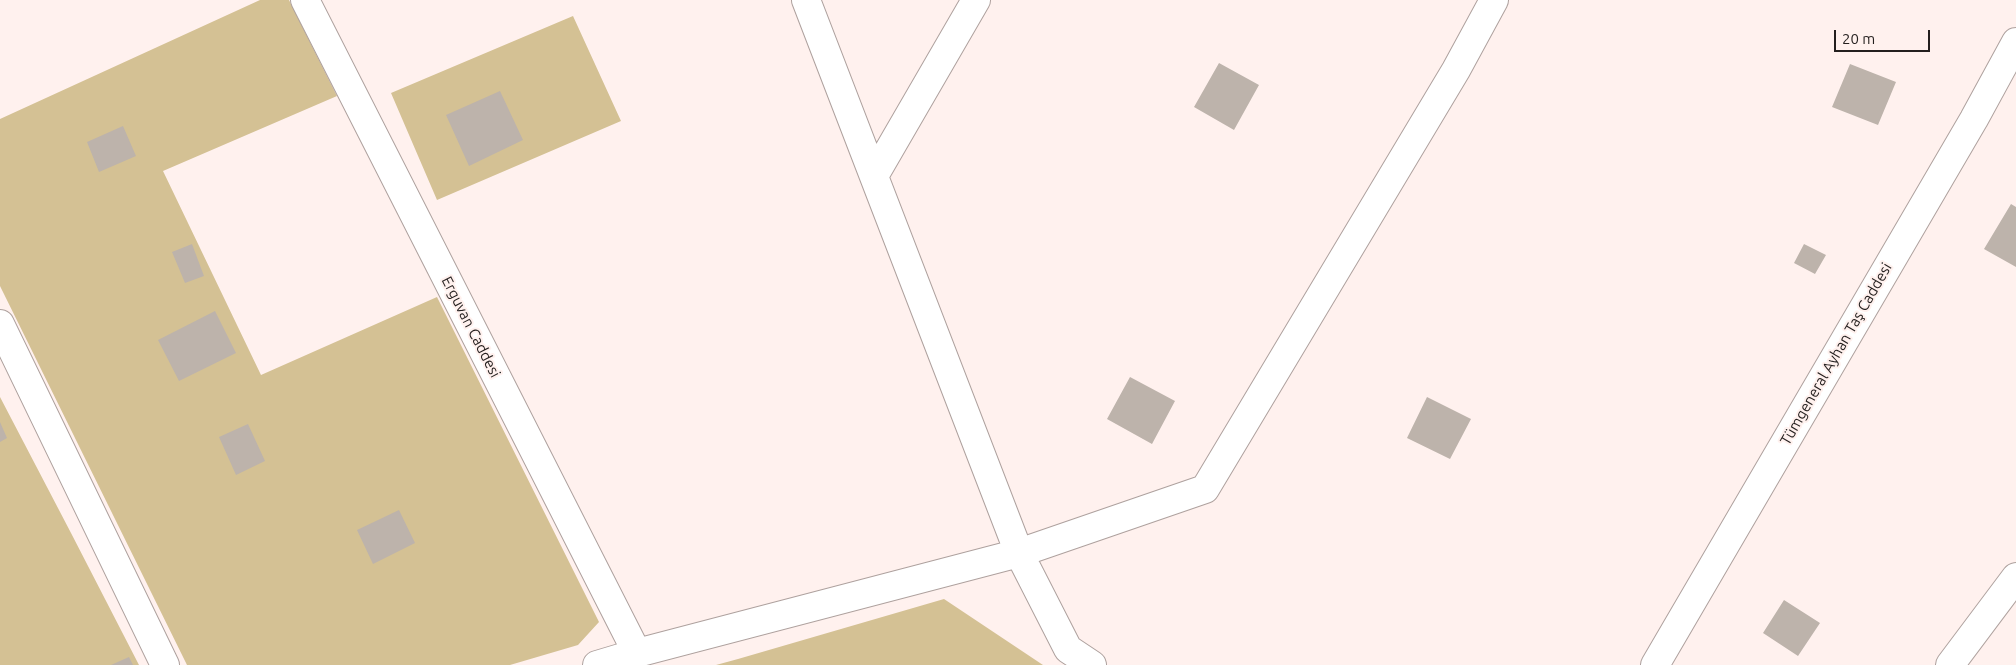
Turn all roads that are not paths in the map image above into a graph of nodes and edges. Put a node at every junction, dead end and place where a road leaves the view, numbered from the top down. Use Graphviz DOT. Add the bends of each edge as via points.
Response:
graph roads {
  1 [pos="306,0"];
  2 [pos="806,0"];
  3 [pos="976,0"];
  4 [pos="1494,0"];
  5 [pos="2016,42"];
  6 [pos="874,176"];
  7 [pos="0,324"];
  8 [pos="1019,553"];
  9 [pos="2016,577"];
  10 [pos="637,653"];
  11 [pos="165,665"];
  12 [pos="597,665"];
  13 [pos="1092,665"];
  14 [pos="1655,665"];
  15 [pos="1950,665"];
  1 -- 10 [label="street, Erguvan Caddesi"];
  2 -- 6 [label="street"];
  3 -- 6 [label="street"];
  4 -- 8 [label="street" via="1456,70 1204,489"];
  5 -- 14 [label="street, Tümgeneral Ayhan Taş Caddesi"];
  6 -- 8 [label="street"];
  7 -- 11 [label="street"];
  8 -- 10 [label="street"];
  8 -- 13 [label="street" via="1068,649"];
  9 -- 15 [label="street"];
  10 -- 12 [label="street"];
}
